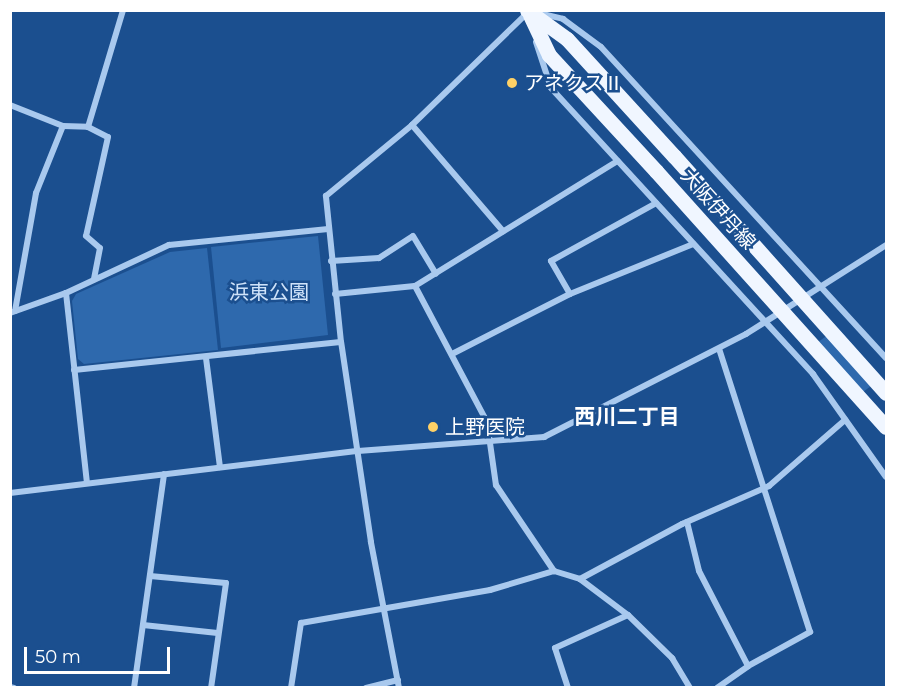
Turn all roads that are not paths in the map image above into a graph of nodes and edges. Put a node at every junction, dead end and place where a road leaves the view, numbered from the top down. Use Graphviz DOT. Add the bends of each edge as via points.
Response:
graph roads {
  1 [pos="123,10"];
  2 [pos="528,11"];
  3 [pos="10,105"];
  4 [pos="412,125"];
  5 [pos="63,126"];
  6 [pos="88,127"];
  7 [pos="617,161"];
  8 [pos="656,203"];
  9 [pos="328,229"];
  10 [pos="503,231"];
  11 [pos="693,244"];
  12 [pos="886,245"];
  13 [pos="332,261"];
  14 [pos="436,274"];
  15 [pos="94,279"];
  16 [pos="415,286"];
  17 [pos="822,288"];
  18 [pos="66,293"];
  19 [pos="335,294"];
  20 [pos="570,294"];
  21 [pos="13,312"];
  22 [pos="765,323"];
  23 [pos="341,342"];
  24 [pos="719,349"];
  25 [pos="453,353"];
  26 [pos="206,358"];
  27 [pos="886,358"];
  28 [pos="74,370"];
  29 [pos="886,393"];
  30 [pos="845,420"];
  31 [pos="886,427"];
  32 [pos="488,442"];
  33 [pos="358,451"];
  34 [pos="220,467"];
  35 [pos="164,474"];
  36 [pos="886,477"];
  37 [pos="87,482"];
  38 [pos="762,490"];
  39 [pos="10,493"];
  40 [pos="687,522"];
  41 [pos="554,571"];
  42 [pos="150,576"];
  43 [pos="580,579"];
  44 [pos="384,607"];
  45 [pos="628,615"];
  46 [pos="143,625"];
  47 [pos="218,633"];
  48 [pos="748,666"];
  49 [pos="398,684"];
  50 [pos="134,687"];
  51 [pos="211,687"];
  52 [pos="291,687"];
  53 [pos="366,687"];
  54 [pos="568,687"];
  55 [pos="690,687"];
  56 [pos="717,687"];
  1 -- 6 [label="street"];
  2 -- 4 [label="street"];
  2 -- 7 [label="street" via="551,88"];
  2 -- 17 [label="street" via="563,19 588,34"];
  2 -- 29 [label="main road, 大阪伊丹線, bridge" via="567,39"];
  2 -- 31 [label="main road, 大阪伊丹線, bridge" via="549,55"];
  3 -- 5 [label="street"];
  4 -- 9 [label="street" via="326,196"];
  4 -- 10 [label="street"];
  5 -- 6 [label="street"];
  5 -- 21 [label="street" via="36,192"];
  6 -- 15 [label="street" via="108,137 86,236 100,248"];
  7 -- 8 [label="street"];
  7 -- 10 [label="street"];
  8 -- 11 [label="street"];
  8 -- 20 [label="street" via="551,261"];
  9 -- 13 [label="street"];
  9 -- 15 [label="street" via="169,245"];
  10 -- 14 [label="street"];
  11 -- 20 [label="street"];
  11 -- 22 [label="street"];
  12 -- 17 [label="street"];
  13 -- 14 [label="street" via="379,258 413,236"];
  13 -- 19 [label="street"];
  14 -- 16 [label="street"];
  15 -- 18 [label="street"];
  16 -- 19 [label="street"];
  16 -- 25 [label="street"];
  17 -- 22 [label="street"];
  17 -- 27 [label="street"];
  18 -- 21 [label="street"];
  18 -- 28 [label="street"];
  19 -- 23 [label="street"];
  20 -- 25 [label="street"];
  22 -- 24 [label="street"];
  22 -- 30 [label="street" via="813,374"];
  23 -- 26 [label="street"];
  23 -- 33 [label="street"];
  24 -- 32 [label="street" via="544,437"];
  24 -- 38 [label="street"];
  25 -- 32 [label="street" via="487,422"];
  26 -- 28 [label="street"];
  26 -- 34 [label="street"];
  28 -- 37 [label="street"];
  30 -- 36 [label="street"];
  30 -- 38 [label="street"];
  32 -- 33 [label="street"];
  32 -- 41 [label="street" via="496,485"];
  33 -- 34 [label="street"];
  33 -- 44 [label="street"];
  34 -- 35 [label="street"];
  35 -- 37 [label="street"];
  35 -- 42 [label="street"];
  37 -- 39 [label="street"];
  38 -- 40 [label="street"];
  38 -- 48 [label="street" via="810,632"];
  40 -- 43 [label="street"];
  40 -- 48 [label="street" via="698,568"];
  41 -- 43 [label="street"];
  41 -- 44 [label="street" via="490,590"];
  42 -- 46 [label="street"];
  42 -- 47 [label="street" via="226,584"];
  43 -- 45 [label="street"];
  44 -- 49 [label="street"];
  44 -- 52 [label="street" via="301,623"];
  45 -- 54 [label="street" via="555,648"];
  45 -- 55 [label="street" via="672,658"];
  46 -- 47 [label="street"];
  46 -- 50 [label="street"];
  47 -- 51 [label="street"];
  48 -- 56 [label="street"];
  49 -- 53 [label="street"];
}
